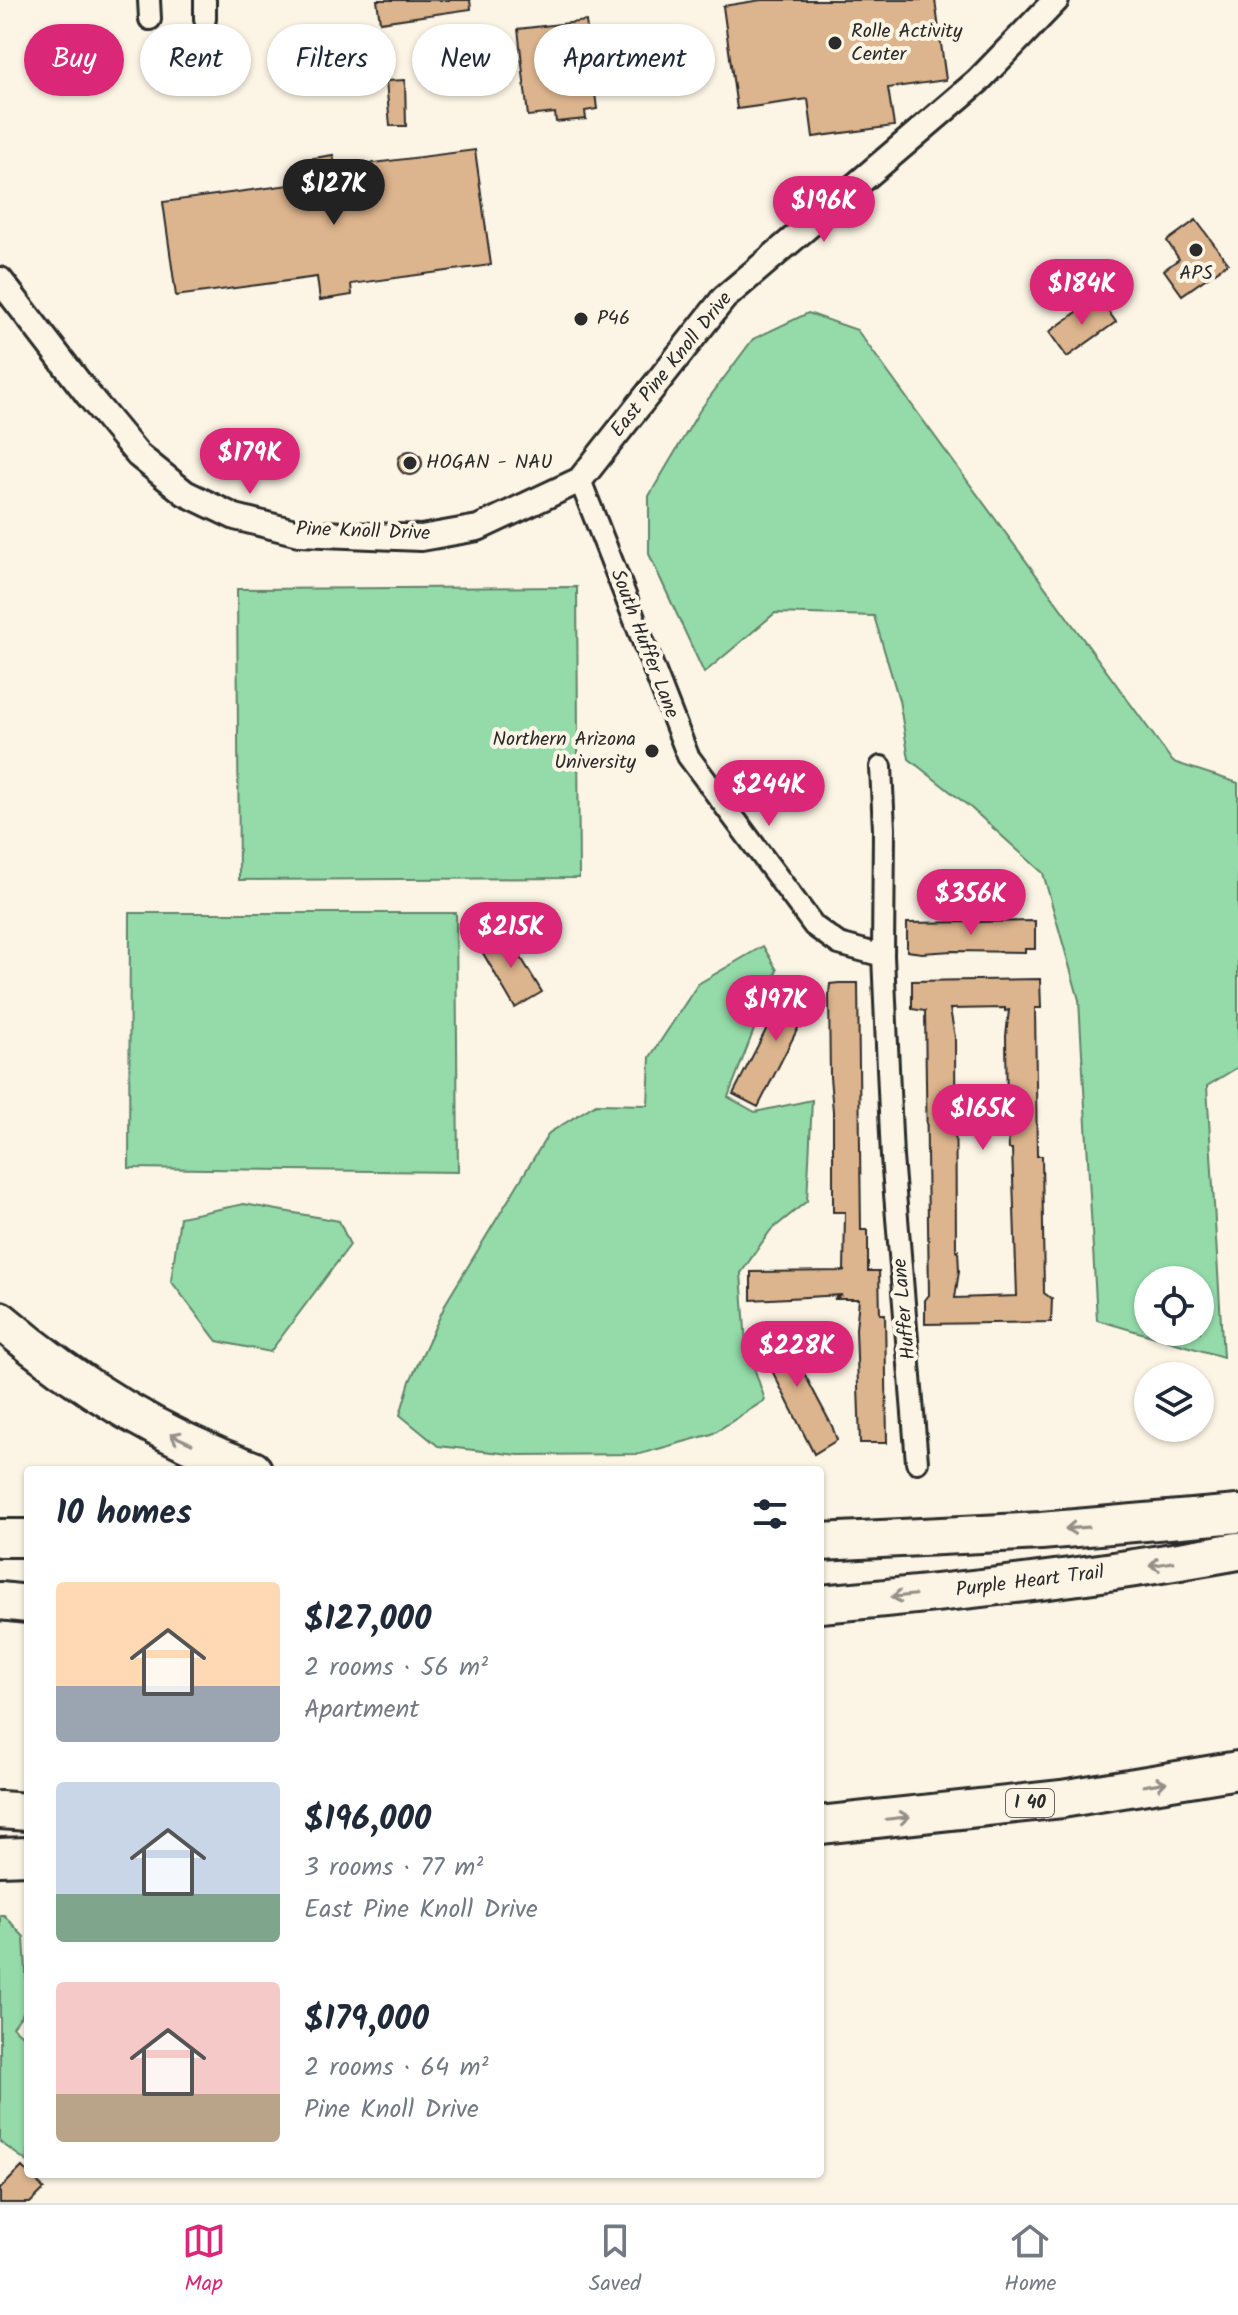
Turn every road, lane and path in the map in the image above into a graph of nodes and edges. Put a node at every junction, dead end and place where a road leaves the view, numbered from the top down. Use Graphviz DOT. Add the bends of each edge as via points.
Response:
graph roads {
  1 [pos="1056,0"];
  2 [pos="0,280"];
  3 [pos="580,480"];
  4 [pos="881,767"];
  5 [pos="883,956"];
  6 [pos="0,1320"];
  7 [pos="917,1462"];
  8 [pos="243,1466"];
  9 [pos="1238,1514"];
  10 [pos="0,1538"];
  11 [pos="24,1538"];
  12 [pos="824,1542"];
  13 [pos="1238,1551"];
  14 [pos="0,1601"];
  15 [pos="24,1604"];
  16 [pos="824,1604"];
  17 [pos="1238,1770"];
  18 [pos="0,1810"];
  19 [pos="24,1812"];
  20 [pos="824,1825"];
  21 [pos="24,1856"];
  22 [pos="0,1857"];
  1 -- 3 [label="street, East Pine Knoll Drive" via="978,81 724,298"];
  2 -- 3 [label="street, Pine Knoll Drive" via="138,455 185,493 235,517 299,533 421,538 478,528"];
  3 -- 5 [label="street, South Huffer Lane" via="688,756 814,926 839,944"];
  4 -- 5 [label="street"];
  5 -- 7 [label="street, Huffer Lane" via="892,1157"];
  8 -- 6 [label="highway, one-way" via="117,1406"];
  9 -- 12 [label="highway, one-way"];
  10 -- 11 [label="highway"];
  13 -- 16 [label="highway, Purple Heart Trail, one-way" via="1035,1582"];
  14 -- 15 [label="highway"];
  20 -- 17 [label="highway, I 40, one-way" via="1062,1799"];
  18 -- 19 [label="highway"];
  21 -- 22 [label="highway"];
}
